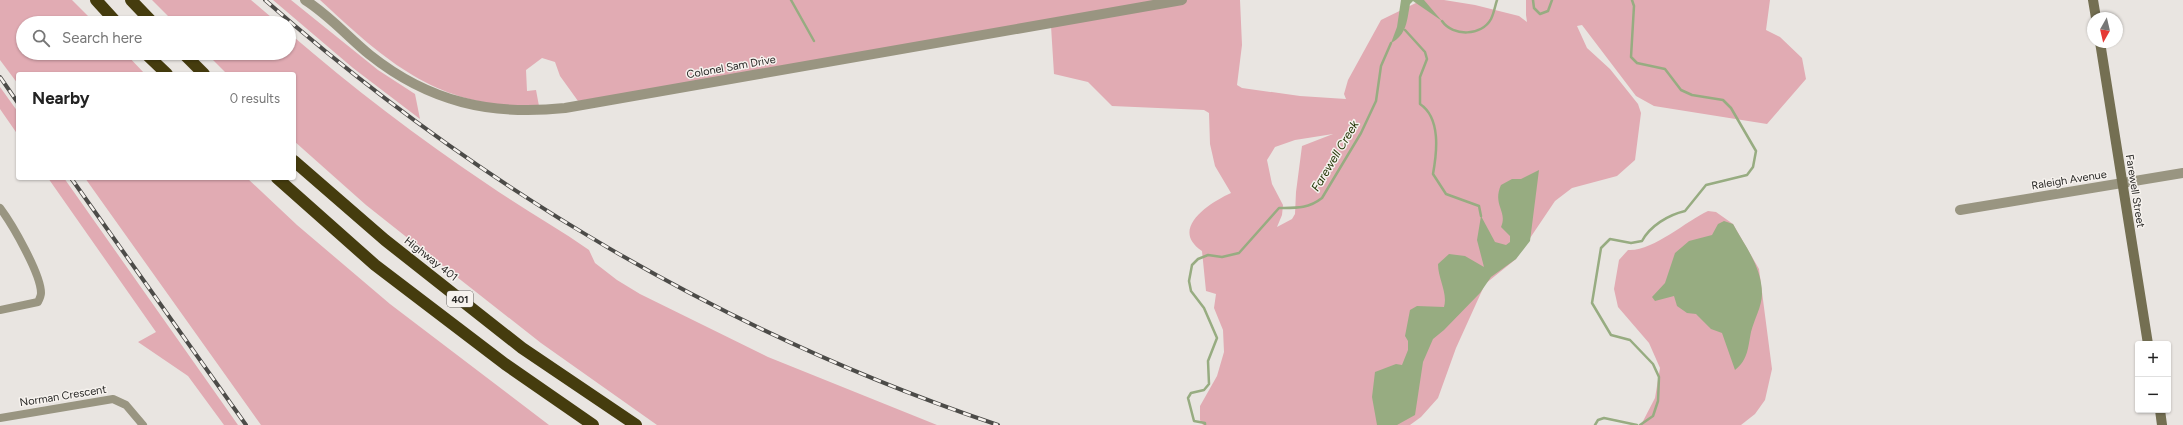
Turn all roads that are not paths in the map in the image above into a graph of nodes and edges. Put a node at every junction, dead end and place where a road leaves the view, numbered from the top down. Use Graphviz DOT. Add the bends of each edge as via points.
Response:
graph roads {
  1 [pos="96,0"];
  2 [pos="131,0"];
  3 [pos="1182,0"];
  4 [pos="2093,0"];
  5 [pos="308,2"];
  6 [pos="2095,12"];
  7 [pos="111,16"];
  8 [pos="146,16"];
  9 [pos="2101,48"];
  10 [pos="152,60"];
  11 [pos="190,60"];
  12 [pos="165,72"];
  13 [pos="202,72"];
  14 [pos="296,163"];
  15 [pos="2183,173"];
  16 [pos="279,180"];
  17 [pos="2122,183"];
  18 [pos="0,208"];
  19 [pos="1960,210"];
  20 [pos="0,310"];
  21 [pos="2148,341"];
  22 [pos="2160,413"];
  23 [pos="0,418"];
  24 [pos="143,425"];
  25 [pos="593,425"];
  26 [pos="636,425"];
  27 [pos="2162,425"];
  1 -- 7 [label="highway"];
  2 -- 8 [label="highway"];
  3 -- 5 [label="street, Colonel Sam Drive" via="565,108 527,112 461,103 425,90 388,69"];
  4 -- 6 [label="main road"];
  9 -- 17 [label="main road, Farewell Street"];
  10 -- 12 [label="highway"];
  11 -- 13 [label="highway"];
  14 -- 26 [label="highway, Highway 401 / 401" via="385,240 522,348"];
  15 -- 17 [label="street, Raleigh Avenue"];
  16 -- 25 [label="highway, 401" via="375,264 505,364"];
  17 -- 19 [label="street, Raleigh Avenue"];
  17 -- 21 [label="main road, Farewell Street"];
  18 -- 20 [label="street" via="9,220 35,272 41,293 38,302"];
  22 -- 27 [label="main road"];
  23 -- 24 [label="street, Norman Crescent" via="113,399 126,405"];
}
